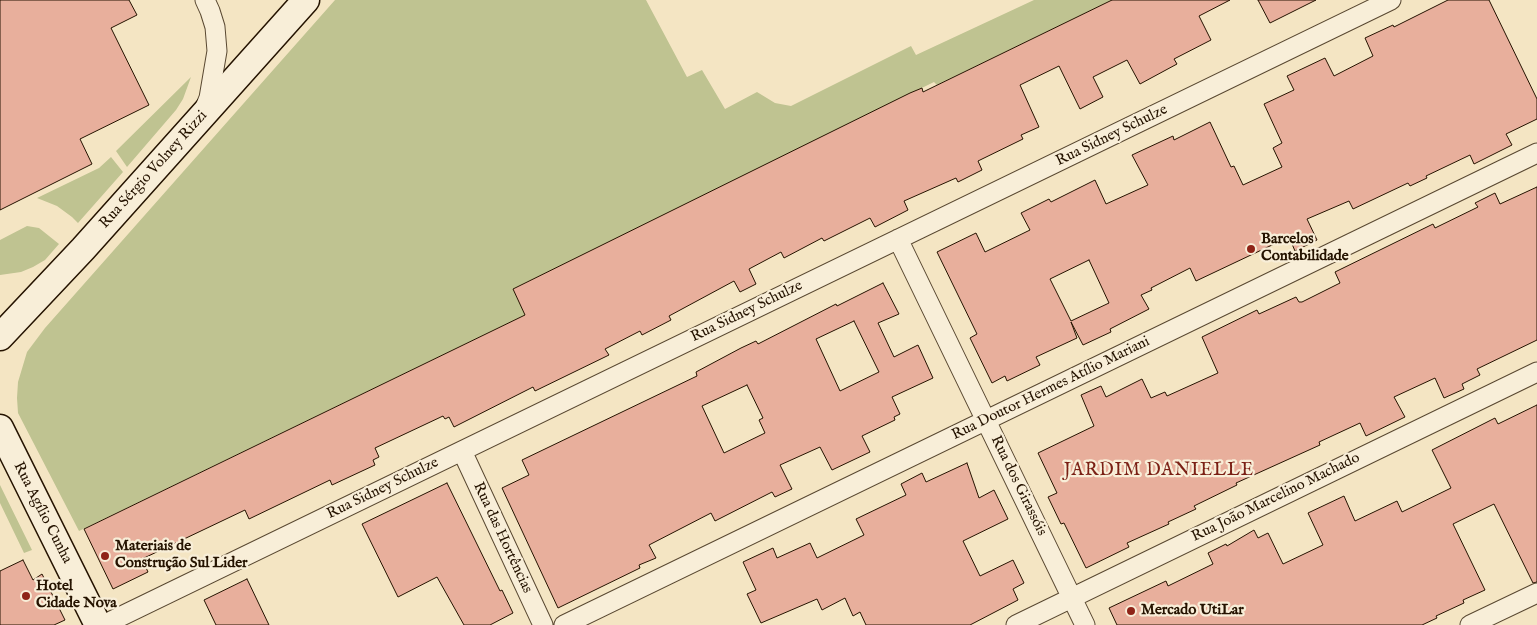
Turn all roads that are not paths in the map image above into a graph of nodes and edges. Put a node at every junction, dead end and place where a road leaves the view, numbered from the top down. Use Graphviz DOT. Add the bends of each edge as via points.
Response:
graph roads {
  1 [pos="205,0"];
  2 [pos="306,0"];
  3 [pos="1391,0"];
  4 [pos="201,118"];
  5 [pos="1537,153"];
  6 [pos="898,239"];
  7 [pos="0,337"];
  8 [pos="1537,372"];
  9 [pos="986,420"];
  10 [pos="0,428"];
  11 [pos="462,451"];
  12 [pos="1537,593"];
  13 [pos="1072,598"];
  14 [pos="98,625"];
  15 [pos="103,625"];
  16 [pos="543,625"];
  17 [pos="564,625"];
  18 [pos="1016,625"];
  19 [pos="1085,625"];
  20 [pos="1470,625"];
  1 -- 4 [label="street" via="214,27 217,51 209,98"];
  2 -- 4 [label="main road, Rua Sérgio Volney Rizzi"];
  3 -- 6 [label="street, Rua Sidney Schulze"];
  4 -- 7 [label="main road, Rua Sérgio Volney Rizzi"];
  5 -- 9 [label="street, Rua Doutor Hermes Atílio Mariani"];
  6 -- 9 [label="street, Rua dos Girassóis"];
  6 -- 11 [label="street, Rua Sidney Schulze"];
  8 -- 13 [label="street, Rua João Marcelino Machado"];
  9 -- 13 [label="street, Rua dos Girassóis"];
  9 -- 17 [label="street, Rua Doutor Hermes Atílio Mariani"];
  10 -- 14 [label="main road, Rua Agílio Cunha"];
  11 -- 15 [label="street, Rua Sidney Schulze"];
  11 -- 16 [label="street, Rua das Hortências"];
  12 -- 20 [label="street"];
  13 -- 18 [label="street, Rua João Marcelino Machado"];
  13 -- 19 [label="street, Rua dos Girassóis"];
}
